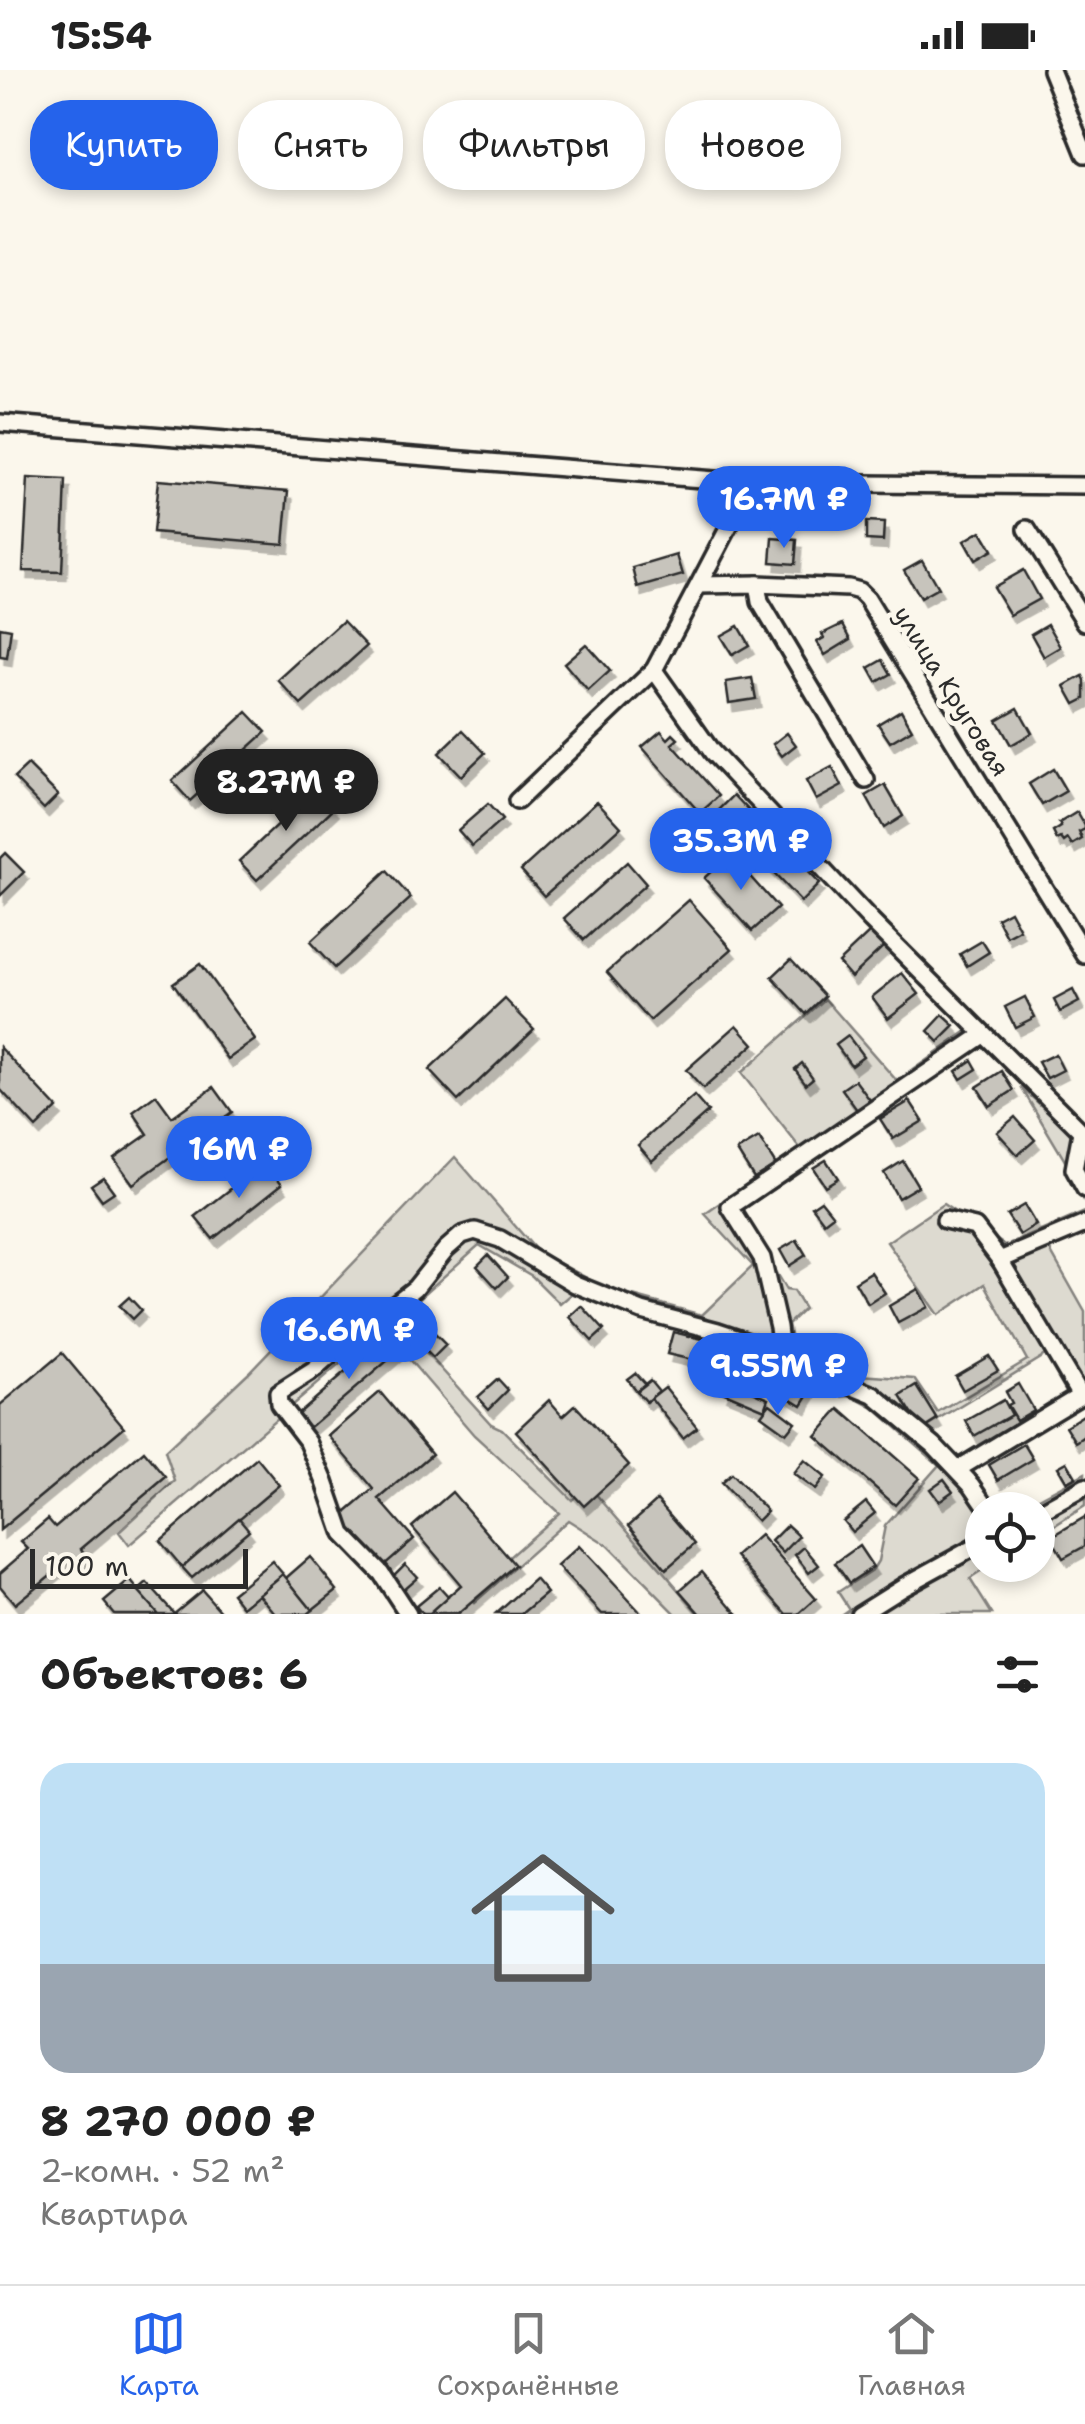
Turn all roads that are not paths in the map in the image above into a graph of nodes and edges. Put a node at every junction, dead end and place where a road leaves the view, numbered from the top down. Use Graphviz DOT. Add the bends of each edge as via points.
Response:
graph roads {
  1 [pos="1051,70"];
  2 [pos="1085,154"];
  3 [pos="0,423"];
  4 [pos="752,482"];
  5 [pos="1085,486"];
  6 [pos="1026,528"];
  7 [pos="757,584"];
  8 [pos="699,585"];
  9 [pos="1085,622"];
  10 [pos="654,670"];
  11 [pos="866,780"];
  12 [pos="518,801"];
  13 [pos="1085,955"];
  14 [pos="984,1035"];
  15 [pos="1083,1133"];
  16 [pos="1085,1189"];
  17 [pos="945,1220"];
  18 [pos="1085,1224"];
  19 [pos="1000,1260"];
  20 [pos="781,1352"];
  21 [pos="1083,1394"];
  22 [pos="958,1470"];
  23 [pos="1085,1487"];
  24 [pos="976,1492"];
  25 [pos="1055,1504"];
  26 [pos="965,1552"];
  27 [pos="408,1614"];
  28 [pos="860,1614"];
  1 -- 2 [label="street"];
  3 -- 4 [label="street"];
  4 -- 5 [label="street"];
  4 -- 8 [label="street"];
  6 -- 9 [label="street"];
  7 -- 8 [label="street, улица Круговая"];
  7 -- 11 [label="street" via="760,602"];
  7 -- 13 [label="street, улица Круговая" via="848,588 867,599"];
  8 -- 10 [label="street"];
  10 -- 12 [label="street"];
  10 -- 14 [label="street" via="712,752"];
  14 -- 15 [label="street"];
  14 -- 20 [label="street" via="730,1207 762,1258"];
  15 -- 16 [label="street" via="1074,1169"];
  17 -- 19 [label="street" via="975,1227"];
  18 -- 19 [label="street"];
  19 -- 21 [label="street"];
  20 -- 22 [label="street" via="874,1395"];
  20 -- 27 [label="street" via="642,1311 575,1284 500,1239 476,1231 462,1235 415,1288 278,1393 308,1442 344,1534"];
  21 -- 22 [label="street"];
  22 -- 24 [label="street"];
  23 -- 25 [label="street"];
  26 -- 28 [label="street"];
}
